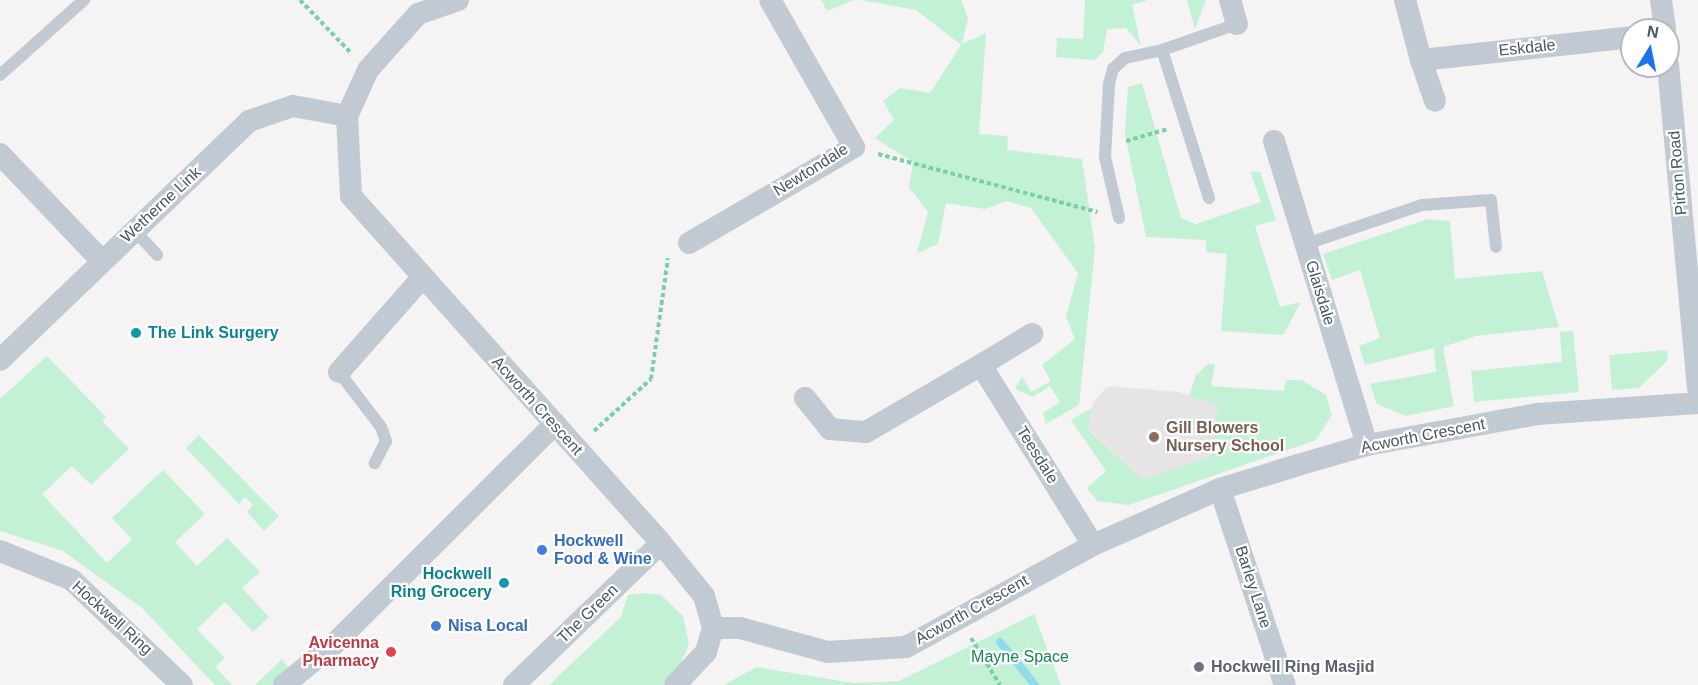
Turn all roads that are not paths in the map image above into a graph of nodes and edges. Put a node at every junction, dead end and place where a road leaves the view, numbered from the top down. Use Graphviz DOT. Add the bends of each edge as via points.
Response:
graph roads {
  1 [pos="84,0"];
  2 [pos="458,0"];
  3 [pos="770,0"];
  4 [pos="1230,0"];
  5 [pos="1406,0"];
  6 [pos="1661,0"];
  7 [pos="1663,18"];
  8 [pos="1237,24"];
  9 [pos="1620,38"];
  10 [pos="1162,50"];
  11 [pos="1421,60"];
  12 [pos="0,75"];
  13 [pos="1669,78"];
  14 [pos="1435,101"];
  15 [pos="347,116"];
  16 [pos="1274,141"];
  17 [pos="0,154"];
  18 [pos="1209,198"];
  19 [pos="1119,218"];
  20 [pos="135,230"];
  21 [pos="689,243"];
  22 [pos="1306,244"];
  23 [pos="1496,247"];
  24 [pos="157,255"];
  25 [pos="102,261"];
  26 [pos="421,279"];
  27 [pos="1032,334"];
  28 [pos="0,360"];
  29 [pos="981,365"];
  30 [pos="339,372"];
  31 [pos="1698,388"];
  32 [pos="805,398"];
  33 [pos="1698,403"];
  34 [pos="555,424"];
  35 [pos="1367,446"];
  36 [pos="375,463"];
  37 [pos="1220,489"];
  38 [pos="661,543"];
  39 [pos="1093,545"];
  40 [pos="0,552"];
  41 [pos="713,628"];
  42 [pos="182,685"];
  43 [pos="284,685"];
  44 [pos="514,685"];
  45 [pos="675,685"];
  46 [pos="1285,685"];
  1 -- 12 [label="lane"];
  2 -- 15 [label="street, Acworth Crescent" via="418,14 368,70"];
  3 -- 21 [label="street, Newtondale" via="854,147"];
  4 -- 8 [label="street"];
  5 -- 11 [label="street"];
  6 -- 7 [label="street"];
  8 -- 10 [label="lane"];
  9 -- 11 [label="street, Eskdale"];
  10 -- 18 [label="lane"];
  10 -- 19 [label="lane" via="1125,58 1113,69 1105,148"];
  11 -- 14 [label="street"];
  13 -- 31 [label="street, Pirton Road"];
  15 -- 20 [label="street, Wetherne Link" via="293,106 249,121"];
  15 -- 26 [label="street, Acworth Crescent" via="351,196"];
  16 -- 22 [label="street, Glaisdale"];
  17 -- 25 [label="street"];
  20 -- 24 [label="lane"];
  20 -- 25 [label="street, Wetherne Link"];
  22 -- 23 [label="lane" via="1422,204 1491,200"];
  22 -- 35 [label="street, Glaisdale"];
  25 -- 28 [label="street, Wetherne Link"];
  26 -- 30 [label="street"];
  26 -- 34 [label="street, Acworth Crescent"];
  27 -- 29 [label="street"];
  29 -- 32 [label="street" via="866,432 830,429"];
  29 -- 39 [label="street, Teesdale"];
  30 -- 36 [label="lane" via="381,427 386,441"];
  33 -- 35 [label="street, Acworth Crescent" via="1538,414"];
  34 -- 38 [label="street, Acworth Crescent"];
  34 -- 43 [label="street" via="333,644"];
  35 -- 37 [label="street, Acworth Crescent"];
  37 -- 39 [label="street, Acworth Crescent"];
  37 -- 46 [label="street, Barley Lane"];
  38 -- 41 [label="street, Acworth Crescent" via="704,596"];
  38 -- 44 [label="street, The Green"];
  39 -- 41 [label="street, Acworth Crescent" via="906,647 828,652 740,628"];
  40 -- 42 [label="street, Hockwell Ring" via="72,580"];
  41 -- 45 [label="street" via="706,652"];
}
